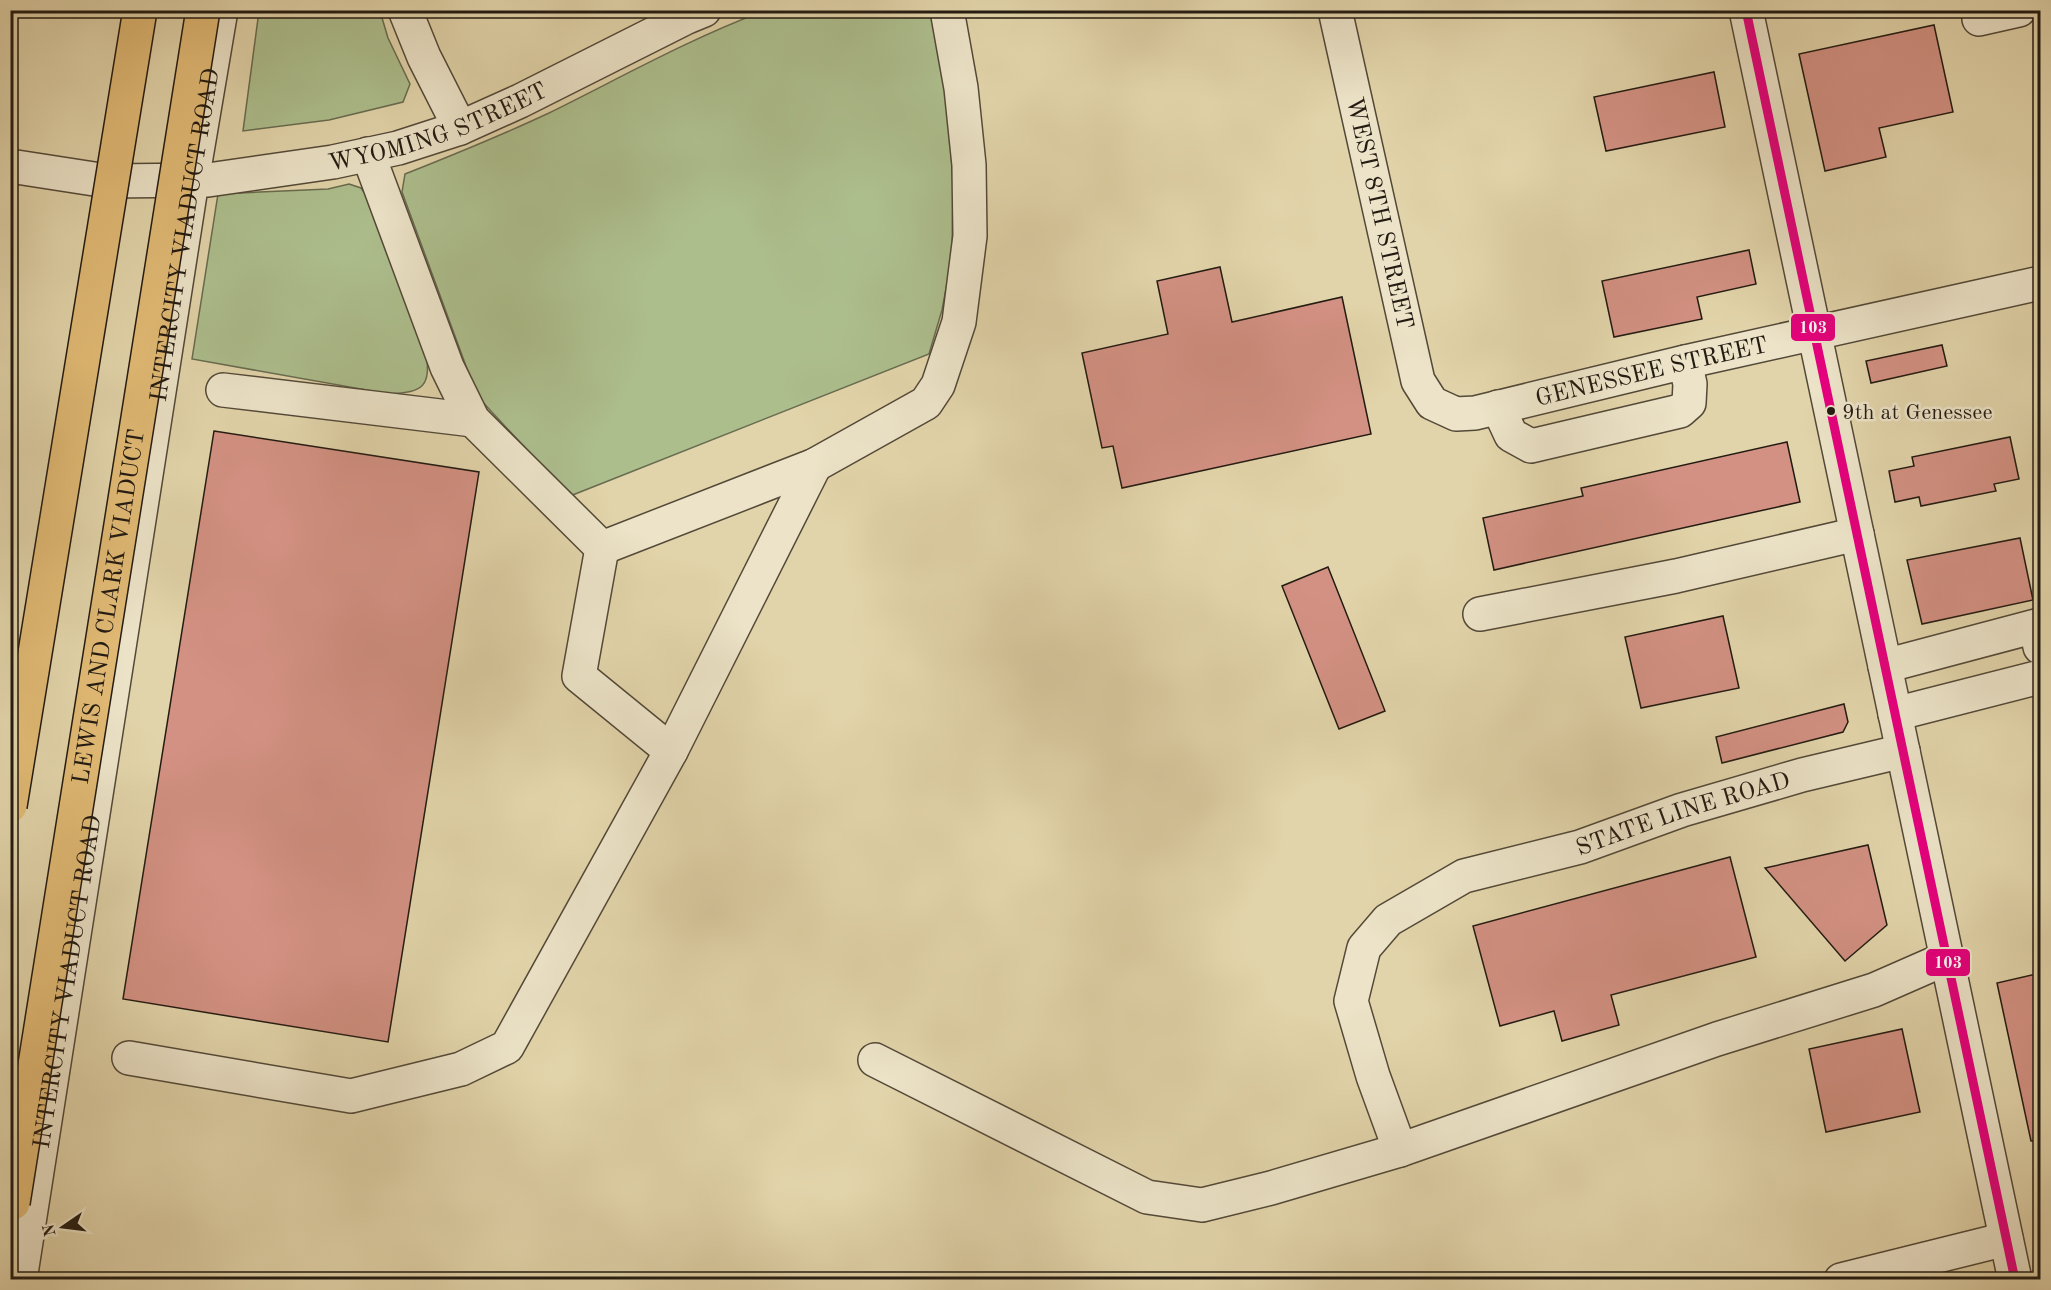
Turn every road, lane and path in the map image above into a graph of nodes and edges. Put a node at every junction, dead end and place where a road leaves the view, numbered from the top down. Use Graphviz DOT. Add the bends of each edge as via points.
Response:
graph roads {
  1 [pos="140,10"];
  2 [pos="203,10"];
  3 [pos="221,10"];
  4 [pos="405,10"];
  5 [pos="704,10"];
  6 [pos="947,10"];
  7 [pos="1335,10"];
  8 [pos="2019,10"];
  9 [pos="1752,12"];
  10 [pos="1979,19"];
  11 [pos="460,128"];
  12 [pos="368,154"];
  13 [pos="10,166"];
  14 [pos="192,181"];
  15 [pos="2040,283"];
  16 [pos="1815,333"];
  17 [pos="1685,362"];
  18 [pos="223,390"];
  19 [pos="1441,407"];
  20 [pos="1498,407"];
  21 [pos="473,420"];
  22 [pos="815,465"];
  23 [pos="1857,534"];
  24 [pos="602,548"];
  25 [pos="1480,614"];
  26 [pos="2040,647"];
  27 [pos="1885,666"];
  28 [pos="2040,677"];
  29 [pos="1895,714"];
  30 [pos="671,751"];
  31 [pos="1903,751"];
  32 [pos="10,806"];
  33 [pos="1947,958"];
  34 [pos="129,1058"];
  35 [pos="875,1060"];
  36 [pos="1401,1150"];
  37 [pos="14,1203"];
  38 [pos="2006,1239"];
  39 [pos="20,1280"];
  40 [pos="1841,1280"];
  41 [pos="2015,1280"];
  1 -- 32 [label="highway, bridge"];
  2 -- 37 [label="highway, LEWIS AND CLARK VIADUCT, bridge"];
  3 -- 14 [label="street, INTERCITY VIADUCT ROAD"];
  4 -- 11 [label="street"];
  5 -- 11 [label="street, WYOMING STREET"];
  6 -- 22 [label="street" via="962,88 969,165 970,236 959,322 938,385 926,403"];
  7 -- 19 [label="street, WEST 8TH STREET" via="1418,381 1432,403"];
  8 -- 10 [label="street"];
  9 -- 16 [label="street"];
  11 -- 12 [label="street, WYOMING STREET"];
  12 -- 14 [label="street, WYOMING STREET"];
  12 -- 21 [label="street" via="447,367"];
  13 -- 14 [label="street, WYOMING STREET" via="107,180"];
  14 -- 39 [label="street, INTERCITY VIADUCT ROAD"];
  15 -- 16 [label="street, GENESSEE STREET"];
  16 -- 17 [label="street, GENESSEE STREET"];
  16 -- 23 [label="street"];
  17 -- 20 [label="street, GENESSEE STREET"];
  17 -- 20 [label="street" via="1689,403 1680,411 1531,446 1511,435"];
  18 -- 21 [label="street"];
  19 -- 20 [label="street, GENESSEE STREET" via="1456,414"];
  21 -- 24 [label="street"];
  22 -- 24 [label="street"];
  22 -- 30 [label="street"];
  23 -- 25 [label="street" via="1665,578"];
  23 -- 27 [label="street"];
  24 -- 30 [label="street" via="579,676"];
  26 -- 27 [label="street" via="2036,626"];
  27 -- 29 [label="street"];
  28 -- 29 [label="street"];
  29 -- 31 [label="street"];
  30 -- 34 [label="street" via="507,1047 461,1069 351,1096"];
  31 -- 33 [label="street"];
  31 -- 36 [label="street, STATE LINE ROAD" via="1802,775 1682,810 1580,847 1464,876 1388,920 1364,948 1351,1001 1373,1076"];
  33 -- 36 [label="street" via="1874,990 1717,1039"];
  33 -- 38 [label="street"];
  35 -- 36 [label="street" via="1147,1197 1202,1205"];
  38 -- 40 [label="street"];
  38 -- 41 [label="street"];
}
